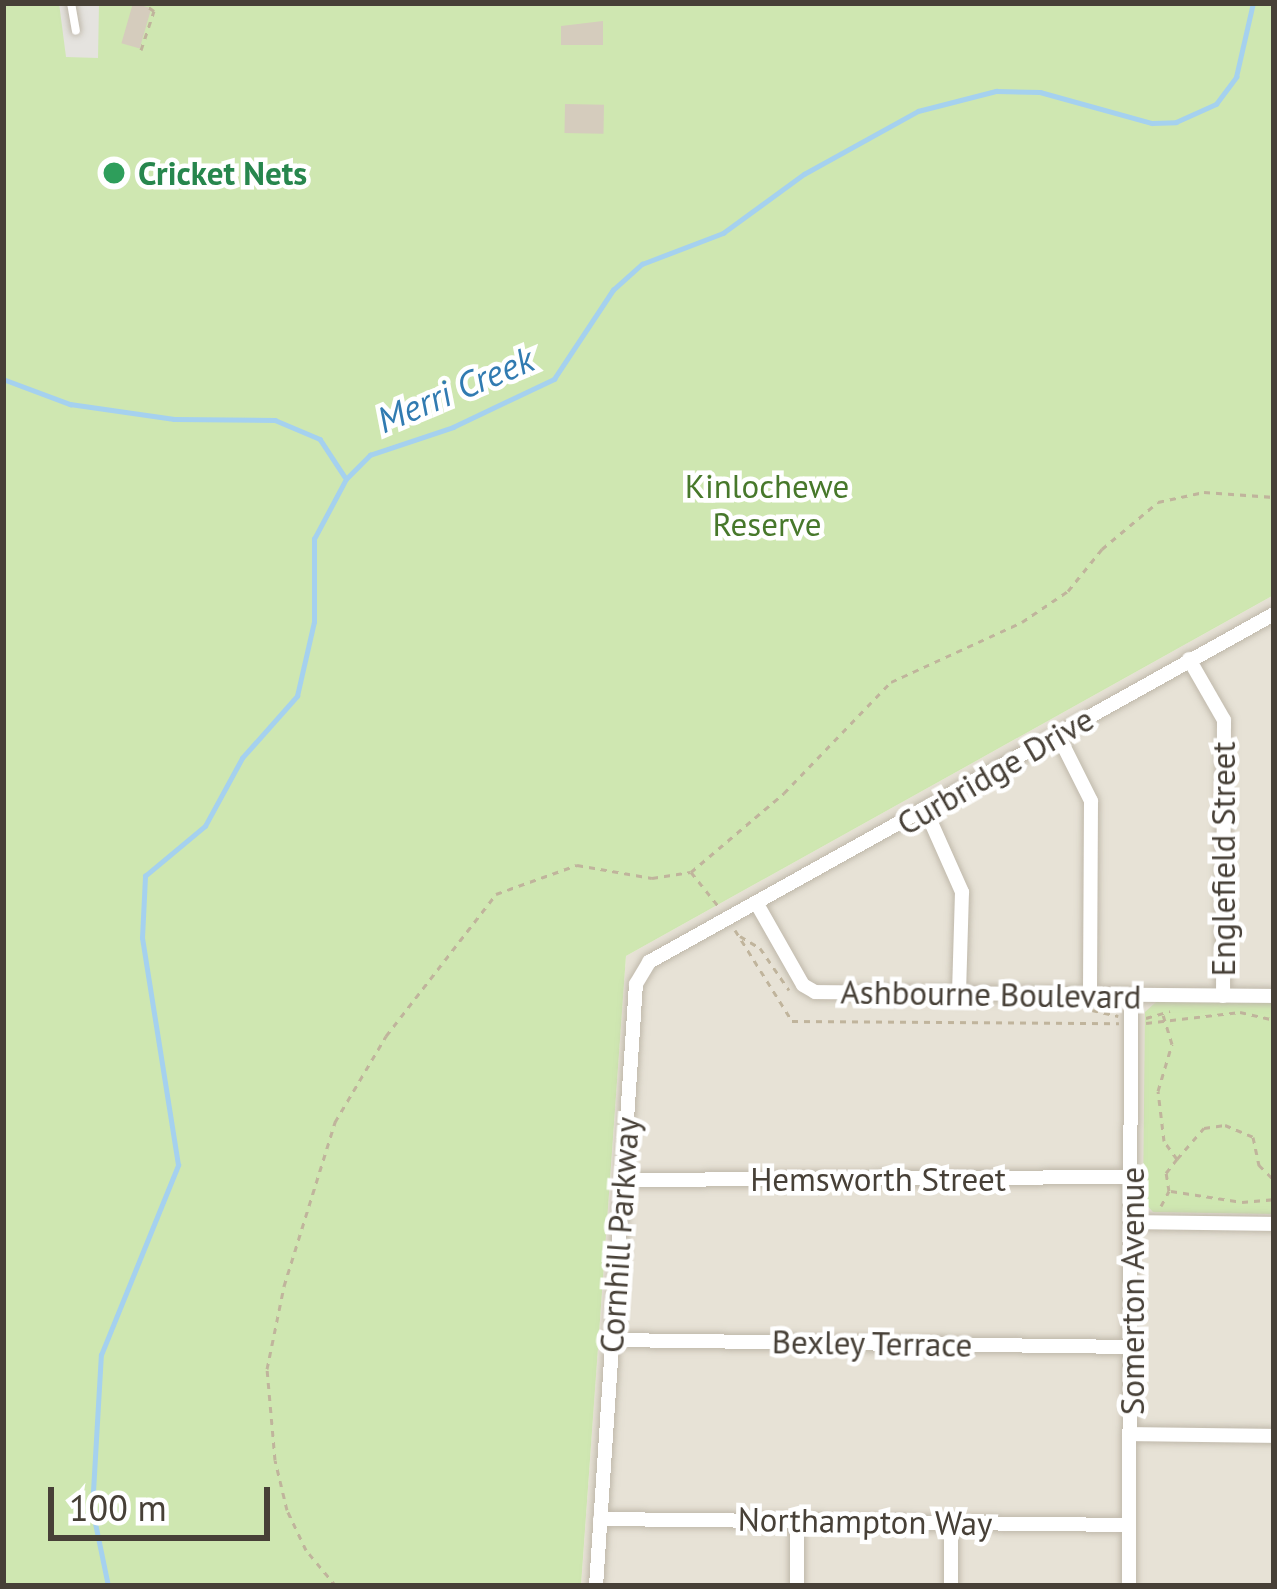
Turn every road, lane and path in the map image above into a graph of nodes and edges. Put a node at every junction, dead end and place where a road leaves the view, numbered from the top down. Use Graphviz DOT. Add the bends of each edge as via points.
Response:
graph roads {
  1 [pos="71,3"];
  2 [pos="143,3"];
  3 [pos="76,31"];
  4 [pos="141,50"];
  5 [pos="1274,497"];
  6 [pos="1274,614"];
  7 [pos="1189,658"];
  8 [pos="1058,735"];
  9 [pos="926,811"];
  10 [pos="691,872"];
  11 [pos="757,904"];
  12 [pos="720,923"];
  13 [pos="739,935"];
  14 [pos="1090,995"];
  15 [pos="1131,995"];
  16 [pos="959,996"];
  17 [pos="1223,996"];
  18 [pos="1274,997"];
  19 [pos="1274,1020"];
  20 [pos="1168,1022"];
  21 [pos="1131,1024"];
  22 [pos="1177,1159"];
  23 [pos="1133,1178"];
  24 [pos="623,1180"];
  25 [pos="1274,1180"];
  26 [pos="1169,1192"];
  27 [pos="1274,1199"];
  28 [pos="1133,1222"];
  29 [pos="1161,1222"];
  30 [pos="1274,1223"];
  31 [pos="612,1340"];
  32 [pos="1131,1346"];
  33 [pos="1130,1434"];
  34 [pos="1274,1436"];
  35 [pos="600,1519"];
  36 [pos="797,1521"];
  37 [pos="951,1522"];
  38 [pos="1129,1525"];
  39 [pos="336,1586"];
  40 [pos="596,1586"];
  41 [pos="797,1586"];
  42 [pos="951,1586"];
  43 [pos="1129,1586"];
  1 -- 3 [label="lane"];
  2 -- 4 [label="path" via="154,11"];
  5 -- 10 [label="path" via="1204,492 1158,502 1068,591 1022,622 891,682 784,793"];
  6 -- 7 [label="street, Curbridge Drive"];
  7 -- 8 [label="street, Curbridge Drive"];
  7 -- 17 [label="street, Englefield Street" via="1224,720"];
  8 -- 9 [label="street, Curbridge Drive"];
  8 -- 14 [label="street" via="1091,801"];
  9 -- 11 [label="street, Curbridge Drive"];
  9 -- 16 [label="street" via="962,892"];
  10 -- 12 [label="path"];
  10 -- 39 [label="path" via="652,878 577,865 496,894 386,1036 334,1122 268,1369 287,1510"];
  11 -- 12 [label="street, Curbridge Drive"];
  11 -- 16 [label="street, Ashbourne Boulevard" via="803,985 815,992"];
  12 -- 24 [label="street, Cornhill Parkway" via="649,962 636,985"];
  13 -- 21 [label="path" via="791,1021"];
  14 -- 15 [label="street, Ashbourne Boulevard"];
  14 -- 16 [label="street, Ashbourne Boulevard"];
  15 -- 17 [label="street, Ashbourne Boulevard"];
  15 -- 20 [label="path"];
  15 -- 21 [label="street, Somerton Avenue"];
  17 -- 18 [label="street, Ashbourne Boulevard"];
  19 -- 20 [label="path" via="1240,1012"];
  20 -- 21 [label="path"];
  20 -- 22 [label="path" via="1172,1044 1158,1090 1164,1141"];
  21 -- 23 [label="street, Somerton Avenue"];
  22 -- 25 [label="path" via="1204,1128 1225,1125 1253,1137 1259,1165"];
  22 -- 26 [label="path" via="1166,1173"];
  23 -- 24 [label="street, Hemsworth Street"];
  23 -- 28 [label="street, Somerton Avenue"];
  24 -- 31 [label="street, Cornhill Parkway"];
  26 -- 27 [label="path"];
  26 -- 29 [label="path"];
  28 -- 29 [label="street"];
  28 -- 32 [label="street, Somerton Avenue"];
  29 -- 30 [label="street"];
  31 -- 32 [label="street, Bexley Terrace"];
  31 -- 35 [label="street, Cornhill Parkway"];
  32 -- 33 [label="street, Somerton Avenue"];
  33 -- 34 [label="street"];
  33 -- 38 [label="street, Somerton Avenue"];
  35 -- 36 [label="street, Northampton Way"];
  35 -- 40 [label="street, Cornhill Parkway"];
  36 -- 37 [label="street, Northampton Way"];
  36 -- 41 [label="street"];
  37 -- 38 [label="street, Northampton Way"];
  37 -- 42 [label="street"];
  38 -- 43 [label="street, Somerton Avenue"];
}
